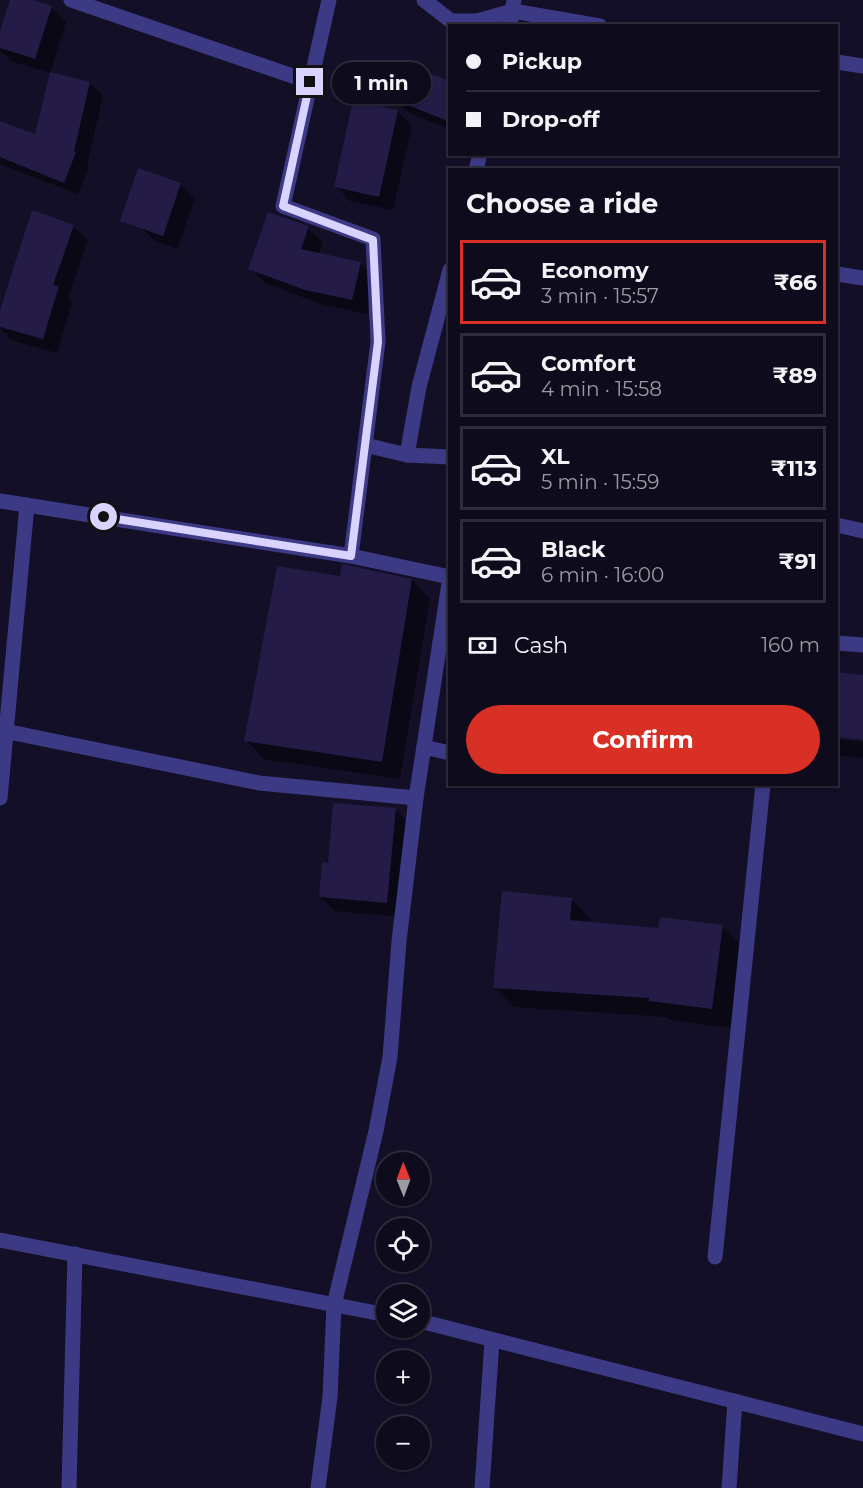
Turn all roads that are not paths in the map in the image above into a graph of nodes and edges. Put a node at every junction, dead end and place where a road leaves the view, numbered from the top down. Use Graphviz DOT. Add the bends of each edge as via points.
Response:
graph roads {
  1 [pos="71,0"];
  2 [pos="330,0"];
  3 [pos="424,0"];
  4 [pos="512,12"];
  5 [pos="587,24"];
  6 [pos="838,62"];
  7 [pos="863,66"];
  8 [pos="310,82"];
  9 [pos="838,274"];
  10 [pos="448,278"];
  11 [pos="863,278"];
  12 [pos="365,446"];
  13 [pos="407,454"];
  14 [pos="448,456"];
  15 [pos="0,501"];
  16 [pos="27,505"];
  17 [pos="838,525"];
  18 [pos="863,531"];
  19 [pos="351,556"];
  20 [pos="448,577"];
  21 [pos="448,590"];
  22 [pos="838,643"];
  23 [pos="863,645"];
  24 [pos="3,730"];
  25 [pos="424,747"];
  26 [pos="448,753"];
  27 [pos="763,786"];
  28 [pos="0,798"];
  29 [pos="416,798"];
  30 [pos="0,1240"];
  31 [pos="75,1254"];
  32 [pos="716,1257"];
  33 [pos="334,1305"];
  34 [pos="376,1313"];
  35 [pos="430,1324"];
  36 [pos="492,1340"];
  37 [pos="735,1401"];
  38 [pos="863,1434"];
  39 [pos="69,1488"];
  40 [pos="318,1488"];
  41 [pos="482,1488"];
  42 [pos="729,1488"];
  1 -- 8 [label="street"];
  2 -- 8 [label="street"];
  3 -- 4 [label="street" via="451,21 477,21"];
  4 -- 5 [label="street"];
  6 -- 7 [label="street"];
  8 -- 12 [label="street" via="283,206 373,240 378,342"];
  9 -- 11 [label="street"];
  10 -- 13 [label="street" via="419,387"];
  12 -- 13 [label="street"];
  12 -- 19 [label="street"];
  13 -- 14 [label="street"];
  15 -- 16 [label="street"];
  16 -- 19 [label="street"];
  16 -- 24 [label="street"];
  17 -- 18 [label="street"];
  19 -- 20 [label="street"];
  21 -- 25 [label="street"];
  22 -- 23 [label="street"];
  24 -- 28 [label="street"];
  24 -- 29 [label="street" via="259,783"];
  25 -- 26 [label="street"];
  25 -- 29 [label="street"];
  27 -- 32 [label="street"];
  29 -- 33 [label="street" via="390,1057"];
  30 -- 31 [label="street"];
  31 -- 33 [label="street"];
  31 -- 39 [label="street"];
  33 -- 34 [label="street"];
  33 -- 40 [label="street" via="330,1397"];
  35 -- 36 [label="street"];
  36 -- 37 [label="street"];
  36 -- 41 [label="street"];
  37 -- 38 [label="street"];
  37 -- 42 [label="street"];
}
